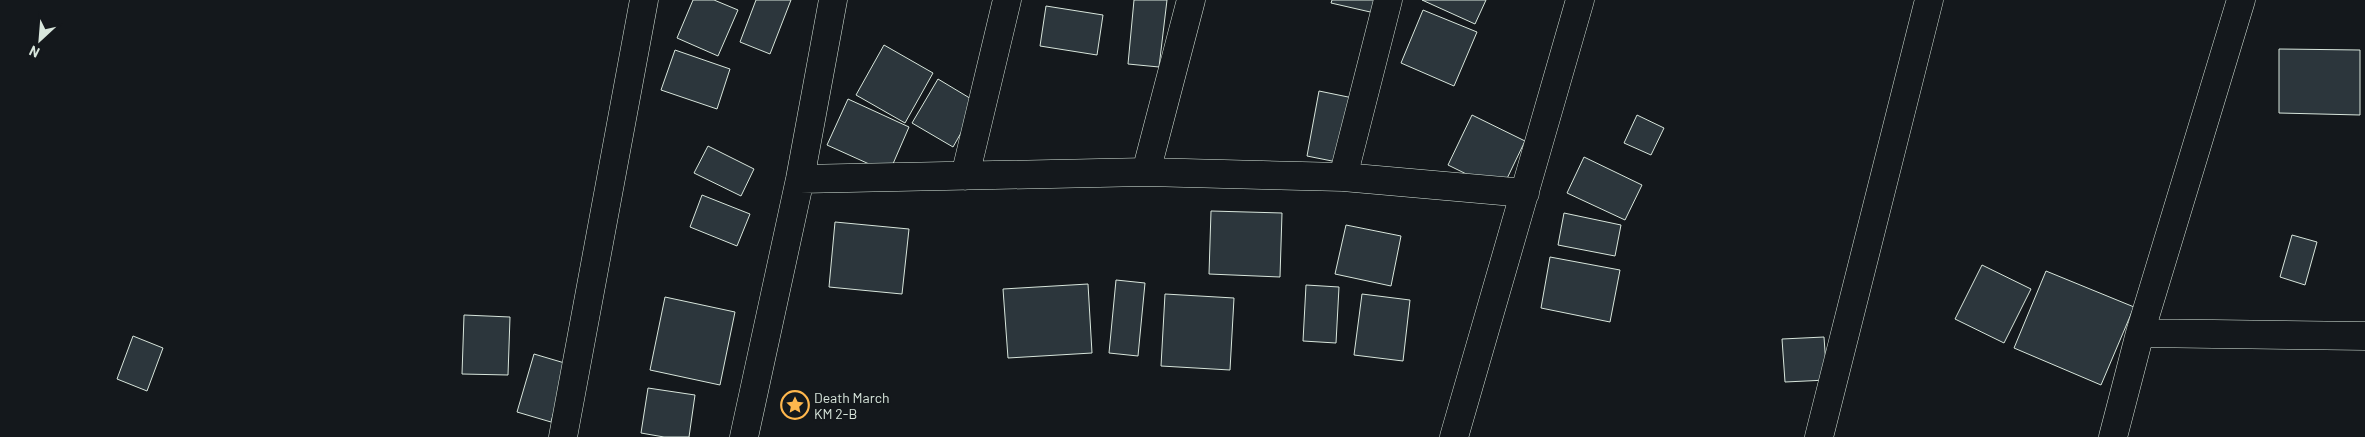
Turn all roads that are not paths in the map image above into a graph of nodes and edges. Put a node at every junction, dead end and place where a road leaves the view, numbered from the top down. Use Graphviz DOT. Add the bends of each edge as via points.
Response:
graph roads {
  1 [pos="644,0"];
  2 [pos="833,0"];
  3 [pos="1008,0"];
  4 [pos="1191,0"];
  5 [pos="1388,0"];
  6 [pos="1580,0"];
  7 [pos="1929,0"];
  8 [pos="2241,0"];
  9 [pos="1146,172"];
  10 [pos="965,176"];
  11 [pos="1342,177"];
  12 [pos="800,179"];
  13 [pos="1526,193"];
  14 [pos="2140,333"];
  15 [pos="2365,336"];
  16 [pos="563,437"];
  17 [pos="744,437"];
  18 [pos="1454,437"];
  19 [pos="1820,437"];
  20 [pos="2113,437"];
  1 -- 16 [label="street"];
  2 -- 12 [label="street"];
  3 -- 10 [label="street"];
  4 -- 9 [label="street"];
  5 -- 11 [label="street"];
  6 -- 13 [label="street"];
  7 -- 19 [label="street"];
  8 -- 14 [label="street"];
  9 -- 10 [label="street"];
  9 -- 11 [label="street"];
  10 -- 12 [label="street"];
  11 -- 13 [label="street"];
  12 -- 17 [label="street"];
  13 -- 18 [label="street"];
  14 -- 15 [label="street"];
  14 -- 20 [label="street"];
}
